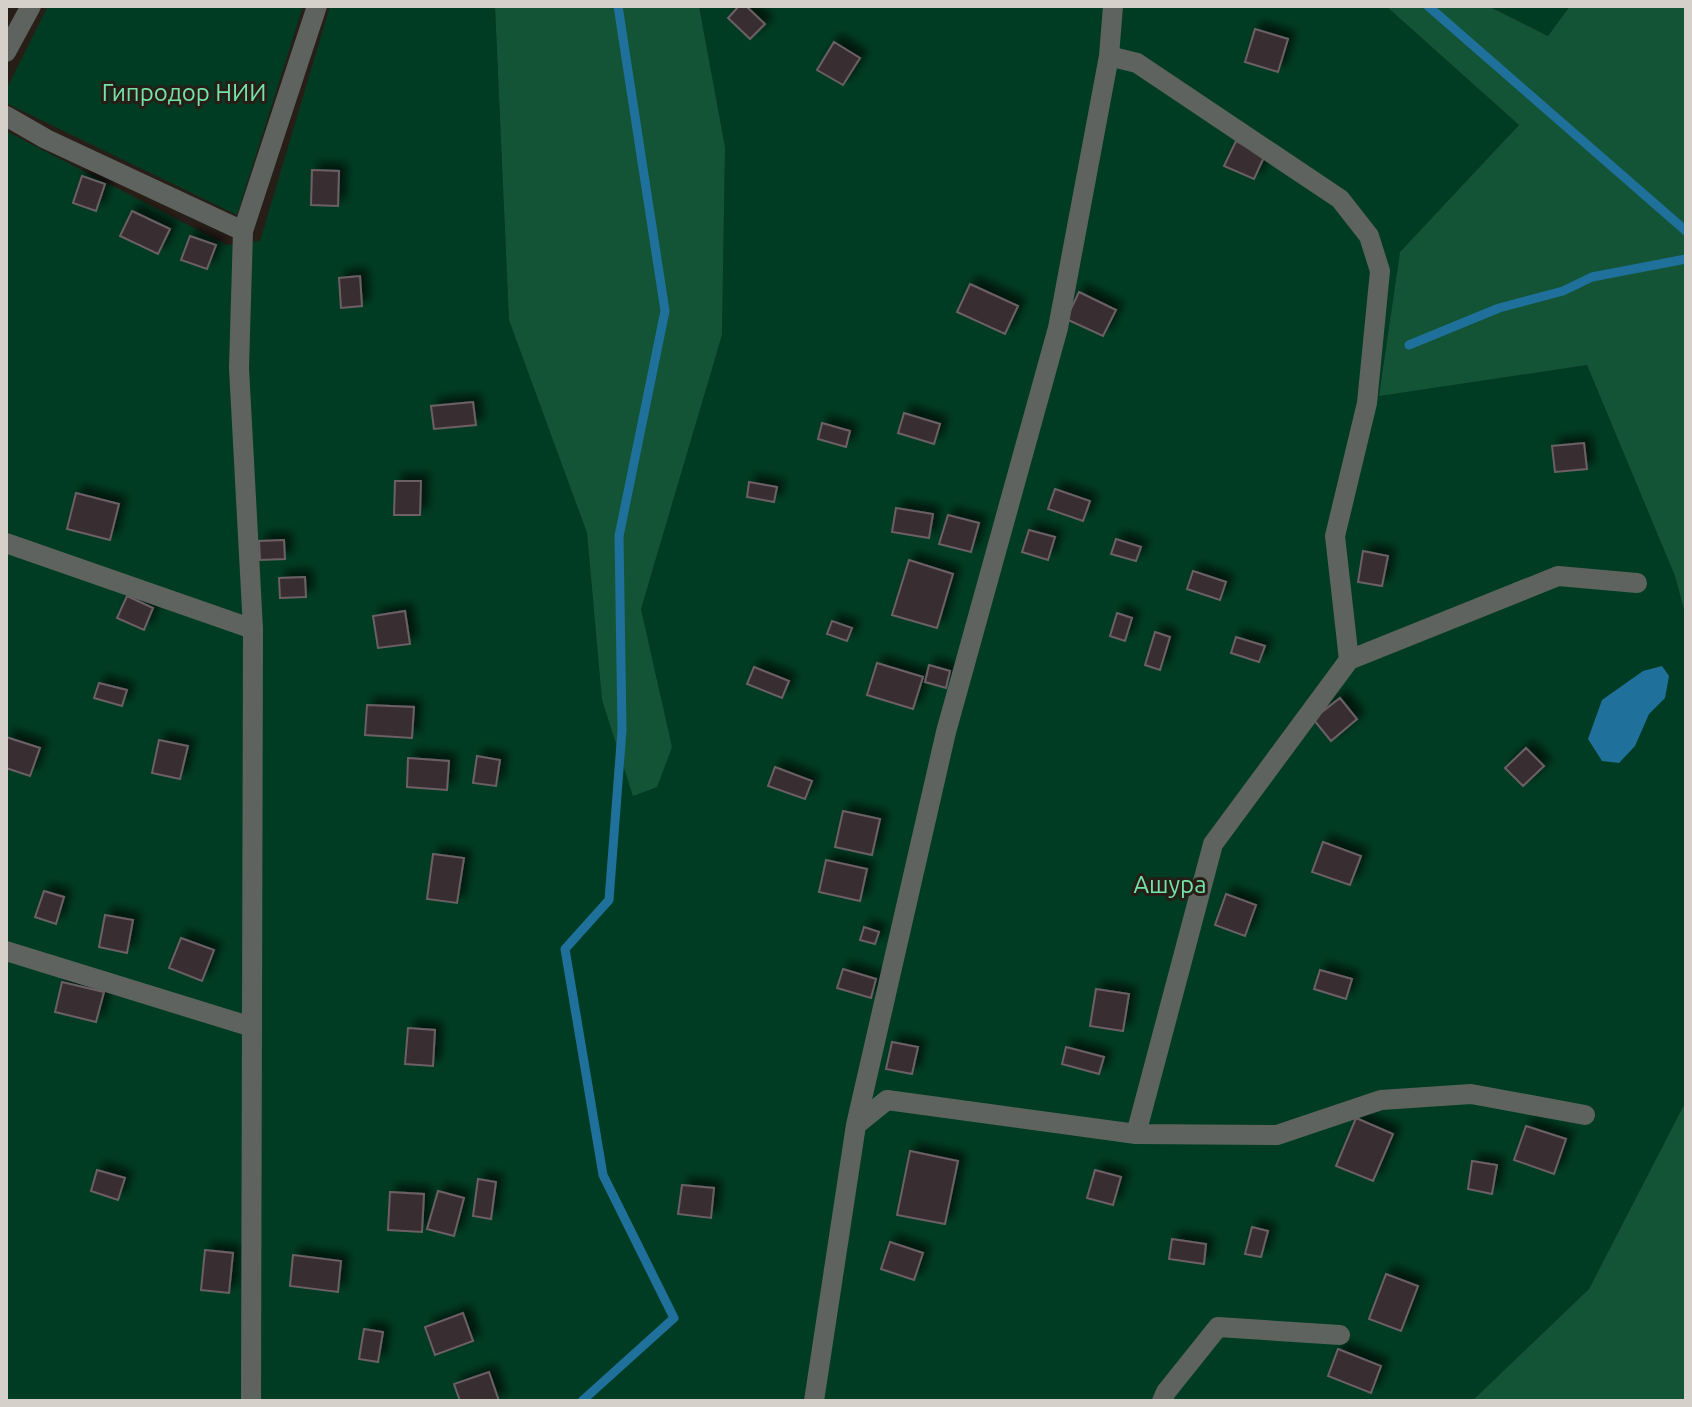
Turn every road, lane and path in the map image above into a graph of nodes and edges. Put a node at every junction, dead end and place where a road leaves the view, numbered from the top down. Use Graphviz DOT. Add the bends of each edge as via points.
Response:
graph roads {
  1 [pos="31,6"];
  2 [pos="317,6"];
  3 [pos="1113,6"];
  4 [pos="6,52"];
  5 [pos="1109,56"];
  6 [pos="6,116"];
  7 [pos="243,231"];
  8 [pos="6,543"];
  9 [pos="1637,583"];
  10 [pos="253,629"];
  11 [pos="1349,660"];
  12 [pos="6,951"];
  13 [pos="252,1027"];
  14 [pos="1585,1115"];
  15 [pos="856,1125"];
  16 [pos="1136,1134"];
  17 [pos="1340,1335"];
  18 [pos="251,1401"];
  19 [pos="814,1401"];
  20 [pos="1162,1401"];
  1 -- 4 [label="street"];
  2 -- 7 [label="street"];
  3 -- 5 [label="street"];
  5 -- 11 [label="street" via="1137,63 1340,199 1369,236 1380,271 1367,403 1335,536"];
  5 -- 15 [label="street" via="1058,328 946,732"];
  6 -- 7 [label="street"];
  7 -- 10 [label="street" via="239,368"];
  8 -- 10 [label="street"];
  9 -- 11 [label="street" via="1558,576"];
  10 -- 13 [label="street"];
  11 -- 16 [label="street" via="1213,844"];
  12 -- 13 [label="street"];
  13 -- 18 [label="street"];
  14 -- 16 [label="street" via="1471,1094 1381,1100 1277,1135"];
  15 -- 16 [label="street" via="887,1100"];
  15 -- 19 [label="street"];
  17 -- 20 [label="street" via="1218,1327"];
}
